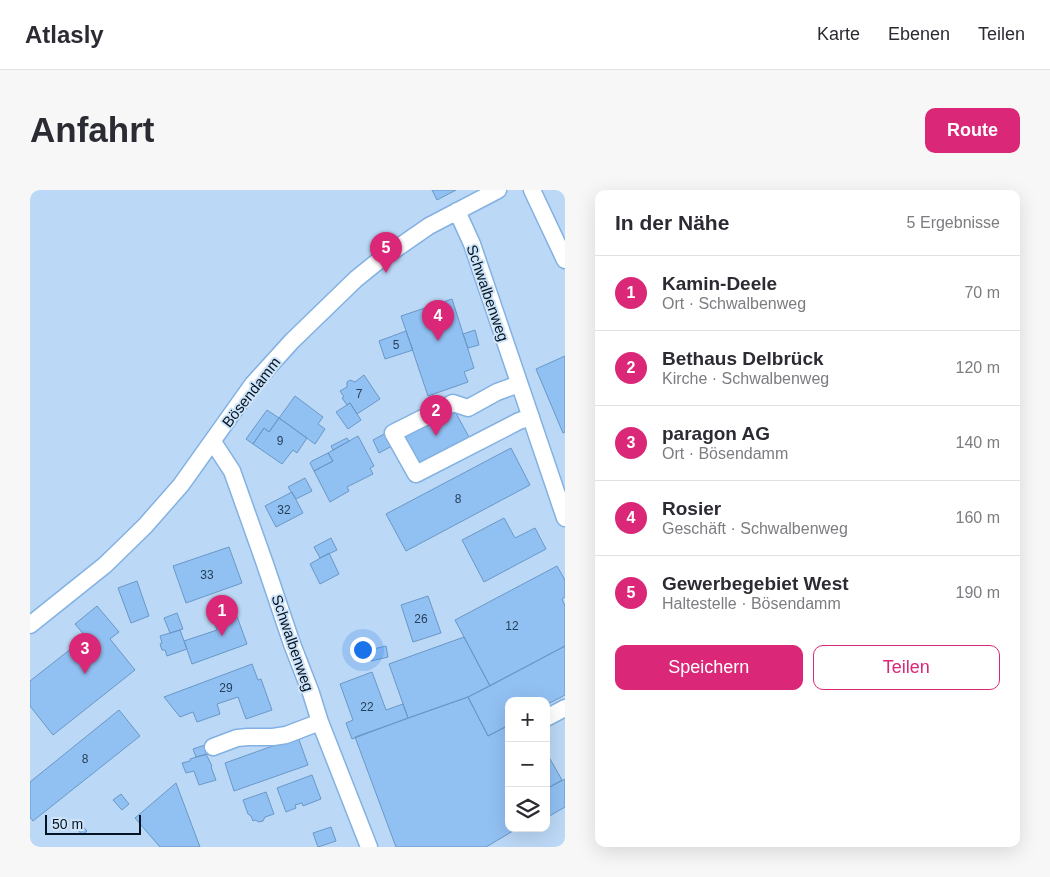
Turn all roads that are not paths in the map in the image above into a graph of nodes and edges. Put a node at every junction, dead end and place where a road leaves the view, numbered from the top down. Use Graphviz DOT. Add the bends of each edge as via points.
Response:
graph roads {
  1 [pos="498,190"];
  2 [pos="532,190"];
  3 [pos="457,211"];
  4 [pos="565,260"];
  5 [pos="519,384"];
  6 [pos="531,417"];
  7 [pos="213,442"];
  8 [pos="565,518"];
  9 [pos="30,625"];
  10 [pos="565,708"];
  11 [pos="550,716"];
  12 [pos="320,722"];
  13 [pos="213,747"];
  14 [pos="369,847"];
  1 -- 3 [label="street, Bösendamm"];
  2 -- 4 [label="street"];
  3 -- 5 [label="street, Schwalbenweg" via="472,244"];
  3 -- 7 [label="street, Bösendamm" via="429,226 356,279 253,384"];
  5 -- 6 [label="street, Schwalbenweg"];
  5 -- 6 [label="street" via="496,392 468,408 453,403 393,433 416,474"];
  6 -- 8 [label="street, Schwalbenweg"];
  7 -- 9 [label="street, Bösendamm" via="145,526 105,565"];
  7 -- 12 [label="street, Schwalbenweg" via="232,471"];
  10 -- 11 [label="street"];
  12 -- 13 [label="street" via="286,735 237,738"];
  12 -- 14 [label="street, Schwalbenweg"];
}
